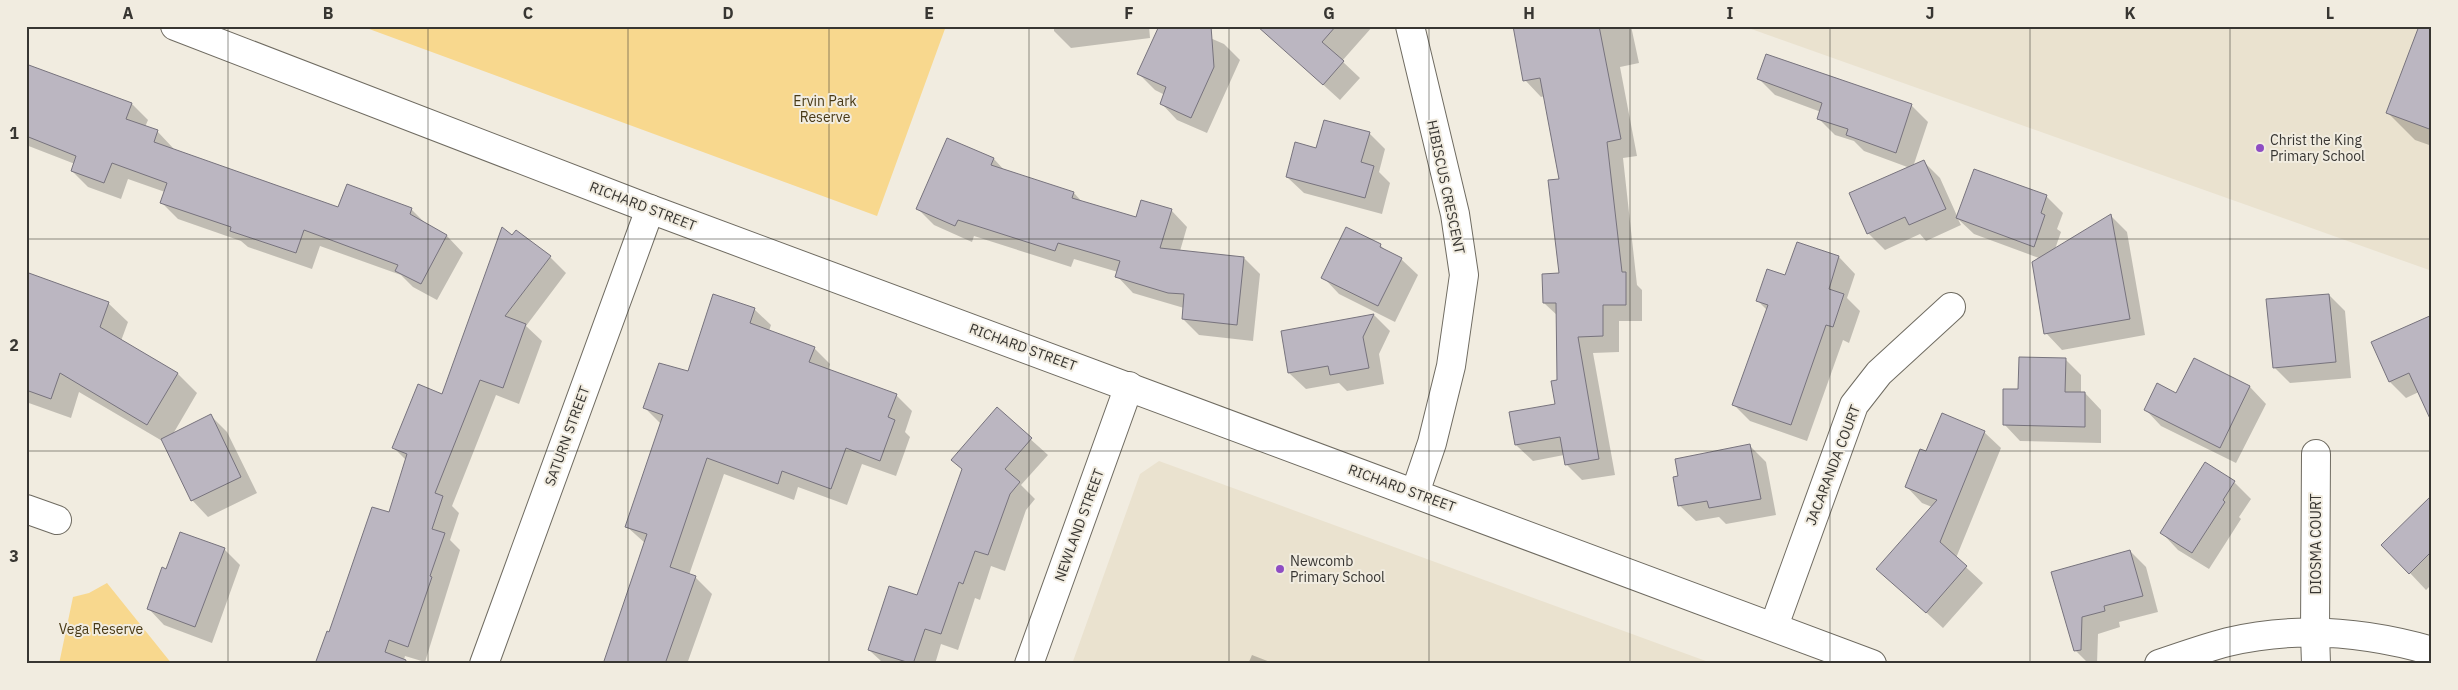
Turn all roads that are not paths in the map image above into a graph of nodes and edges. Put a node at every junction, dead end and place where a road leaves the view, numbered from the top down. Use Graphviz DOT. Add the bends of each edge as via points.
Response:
graph roads {
  1 [pos="175,26"];
  2 [pos="1410,26"];
  3 [pos="650,208"];
  4 [pos="1951,307"];
  5 [pos="1129,386"];
  6 [pos="2316,454"];
  7 [pos="1416,493"];
  8 [pos="26,509"];
  9 [pos="57,520"];
  10 [pos="1774,626"];
  11 [pos="2315,634"];
  12 [pos="2432,651"];
  13 [pos="2168,662"];
  14 [pos="484,664"];
  15 [pos="1029,664"];
  16 [pos="1872,664"];
  17 [pos="2316,664"];
  1 -- 3 [label="street, RICHARD STREET"];
  2 -- 7 [label="street, HIBISCUS CRESCENT" via="1455,214 1464,275 1450,366 1432,444"];
  3 -- 5 [label="street, RICHARD STREET"];
  3 -- 14 [label="street, SATURN STREET"];
  4 -- 10 [label="street, JACARANDA COURT" via="1878,373 1854,405"];
  5 -- 7 [label="street, RICHARD STREET"];
  5 -- 15 [label="street, NEWLAND STREET"];
  6 -- 11 [label="street, DIOSMA COURT"];
  7 -- 10 [label="street, RICHARD STREET"];
  8 -- 9 [label="street"];
  10 -- 16 [label="street, RICHARD STREET"];
  11 -- 12 [label="street" via="2367,637"];
  11 -- 13 [label="street" via="2241,639"];
  11 -- 17 [label="street, DIOSMA COURT"];
}
